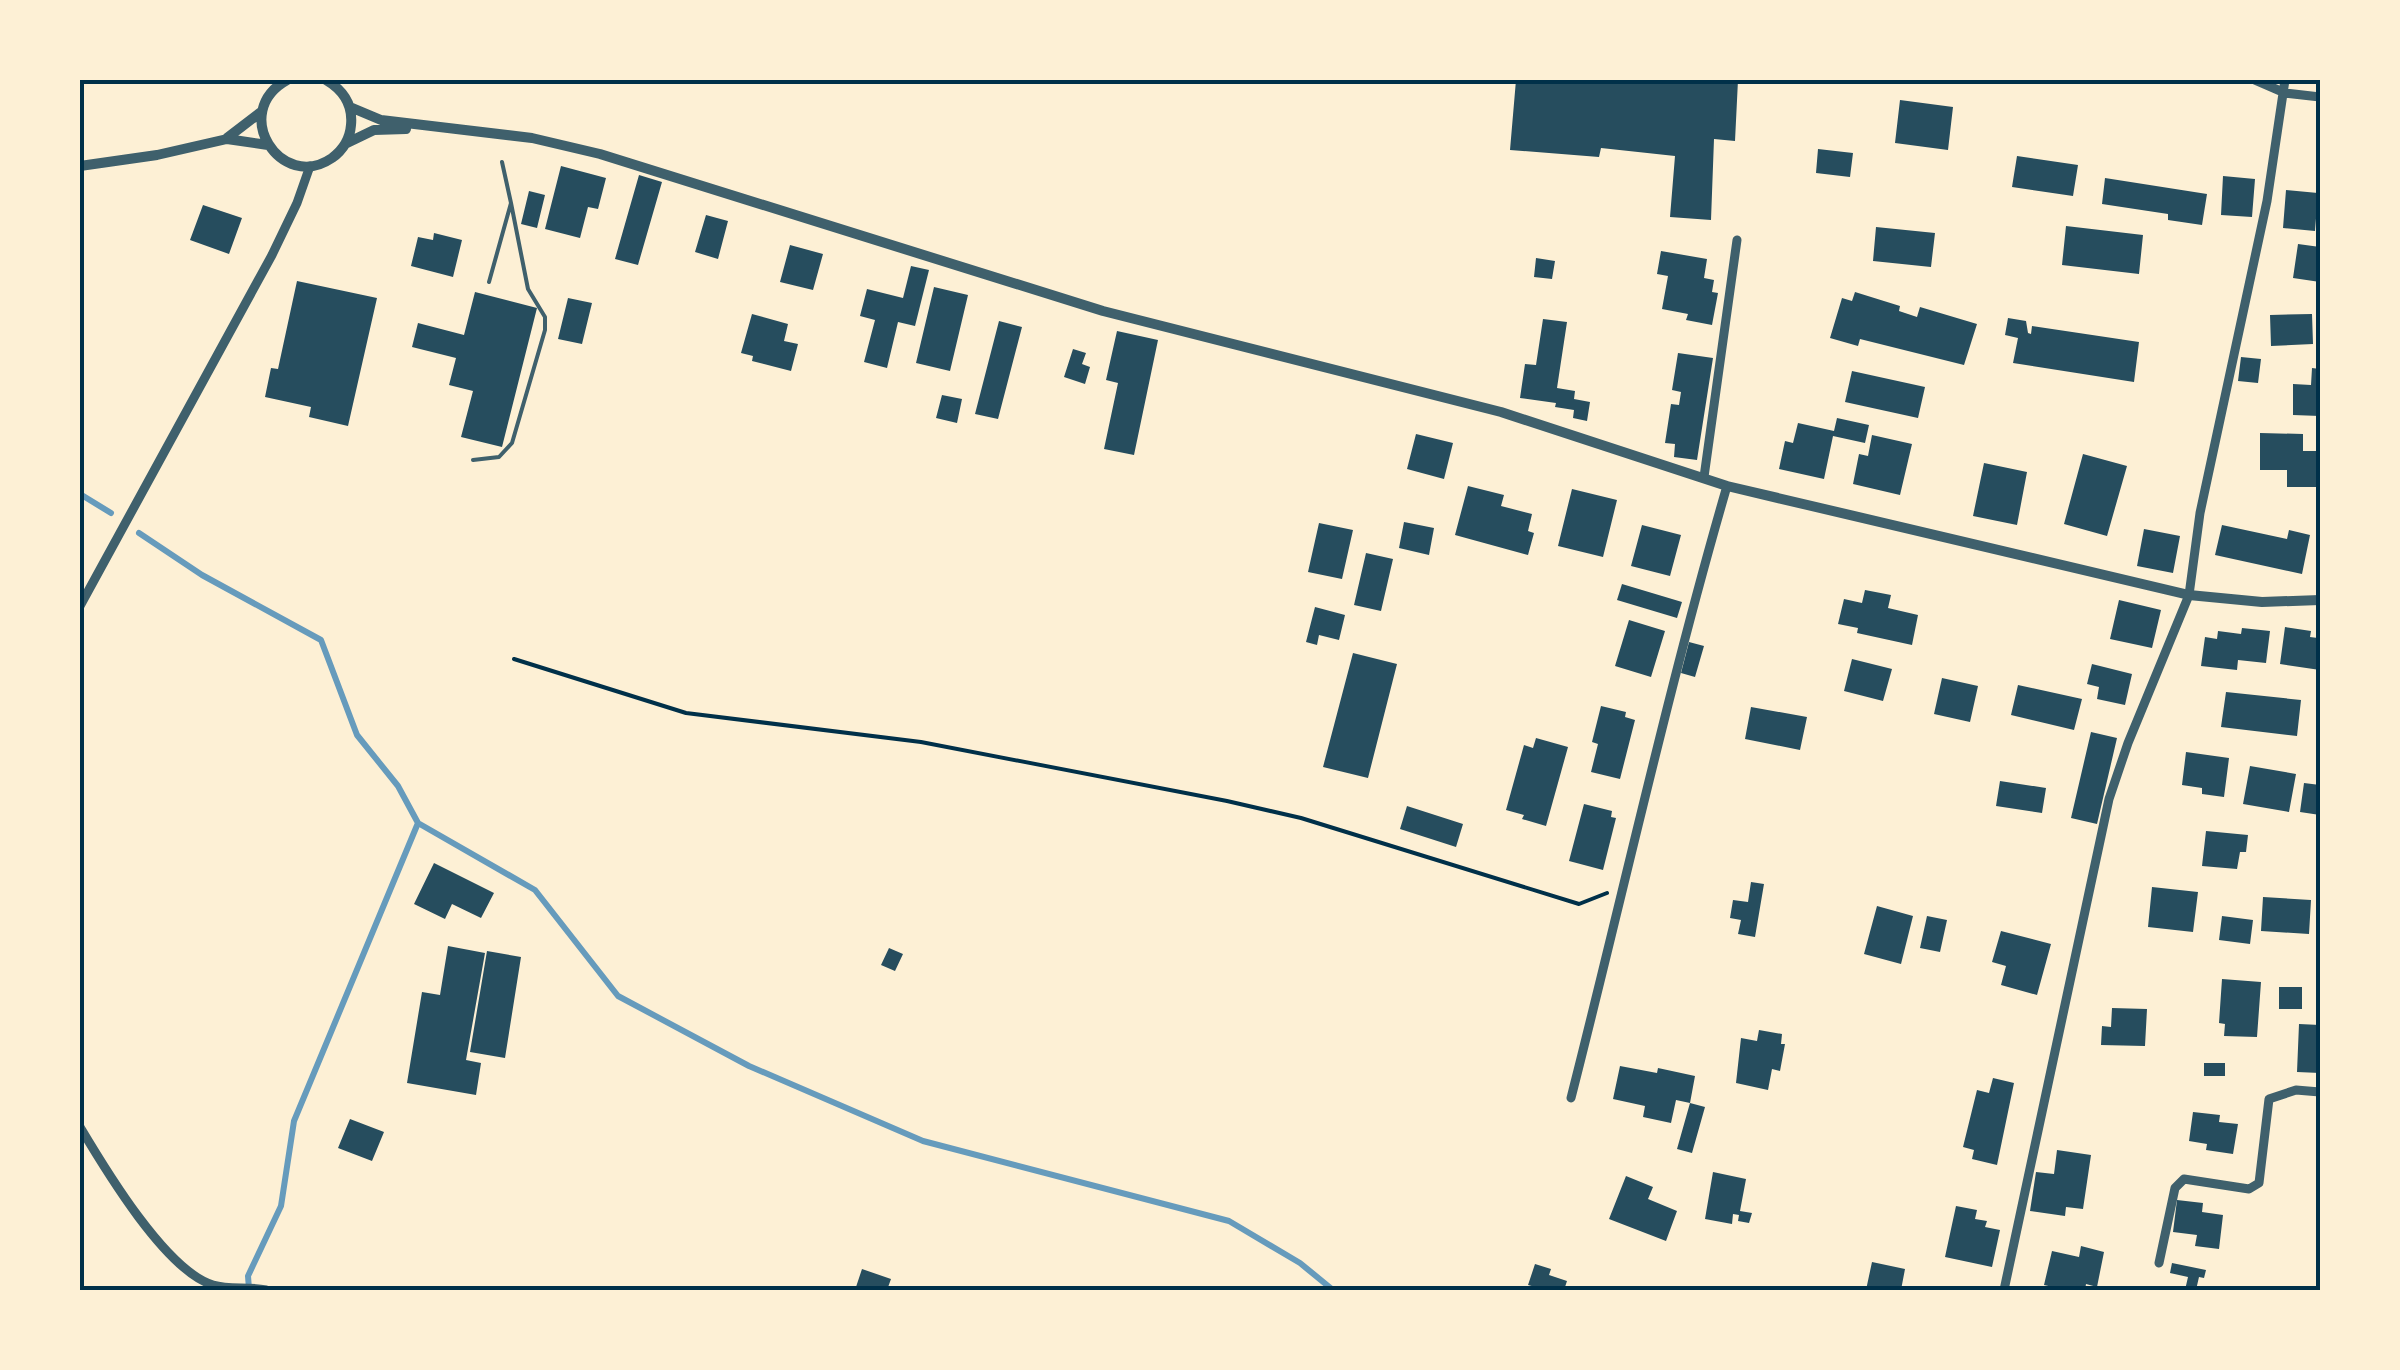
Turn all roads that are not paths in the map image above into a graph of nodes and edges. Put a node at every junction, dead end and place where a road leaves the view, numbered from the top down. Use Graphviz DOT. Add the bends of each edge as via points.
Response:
graph roads {
  1 [pos="287,80"];
  2 [pos="326,80"];
  3 [pos="2255,80"];
  4 [pos="2285,80"];
  5 [pos="2285,93"];
  6 [pos="2320,98"];
  7 [pos="350,107"];
  8 [pos="262,110"];
  9 [pos="432,128"];
  10 [pos="226,139"];
  11 [pos="268,144"];
  12 [pos="345,144"];
  13 [pos="502,162"];
  14 [pos="80,166"];
  15 [pos="310,166"];
  16 [pos="511,203"];
  17 [pos="1737,240"];
  18 [pos="489,282"];
  19 [pos="473,460"];
  20 [pos="1704,477"];
  21 [pos="1726,486"];
  22 [pos="2188,595"];
  23 [pos="2320,600"];
  24 [pos="80,606"];
  25 [pos="2320,1092"];
  26 [pos="1570,1098"];
  27 [pos="80,1127"];
  28 [pos="2158,1264"];
  29 [pos="244,1288"];
  30 [pos="261,1289"];
  31 [pos="2004,1290"];
  1 -- 8 [label="street"];
  2 -- 7 [label="street"];
  3 -- 5 [label="street"];
  4 -- 5 [label="street"];
  5 -- 6 [label="street"];
  5 -- 22 [label="street"];
  7 -- 9 [label="street"];
  7 -- 12 [label="street"];
  8 -- 10 [label="street"];
  8 -- 11 [label="street"];
  9 -- 12 [label="street" via="374,130"];
  9 -- 20 [label="street" via="532,138 600,154 1103,312 1501,412"];
  10 -- 11 [label="street"];
  10 -- 14 [label="street"];
  11 -- 15 [label="street" via="286,161"];
  12 -- 15 [label="street"];
  13 -- 16 [label="lane"];
  15 -- 24 [label="street" via="272,255"];
  16 -- 18 [label="lane"];
  16 -- 19 [label="lane" via="528,289 545,330 512,443 499,458"];
  17 -- 20 [label="street"];
  20 -- 21 [label="street"];
  21 -- 22 [label="street"];
  21 -- 26 [label="street"];
  22 -- 23 [label="street"];
  22 -- 31 [label="street" via="2109,799"];
  25 -- 28 [label="street" via="2296,1090 2269,1099 2258,1184 2249,1189 2184,1178 2175,1188"];
  27 -- 29 [label="street" via="128,1201 188,1272 212,1285"];
  29 -- 30 [label="street"];
}
